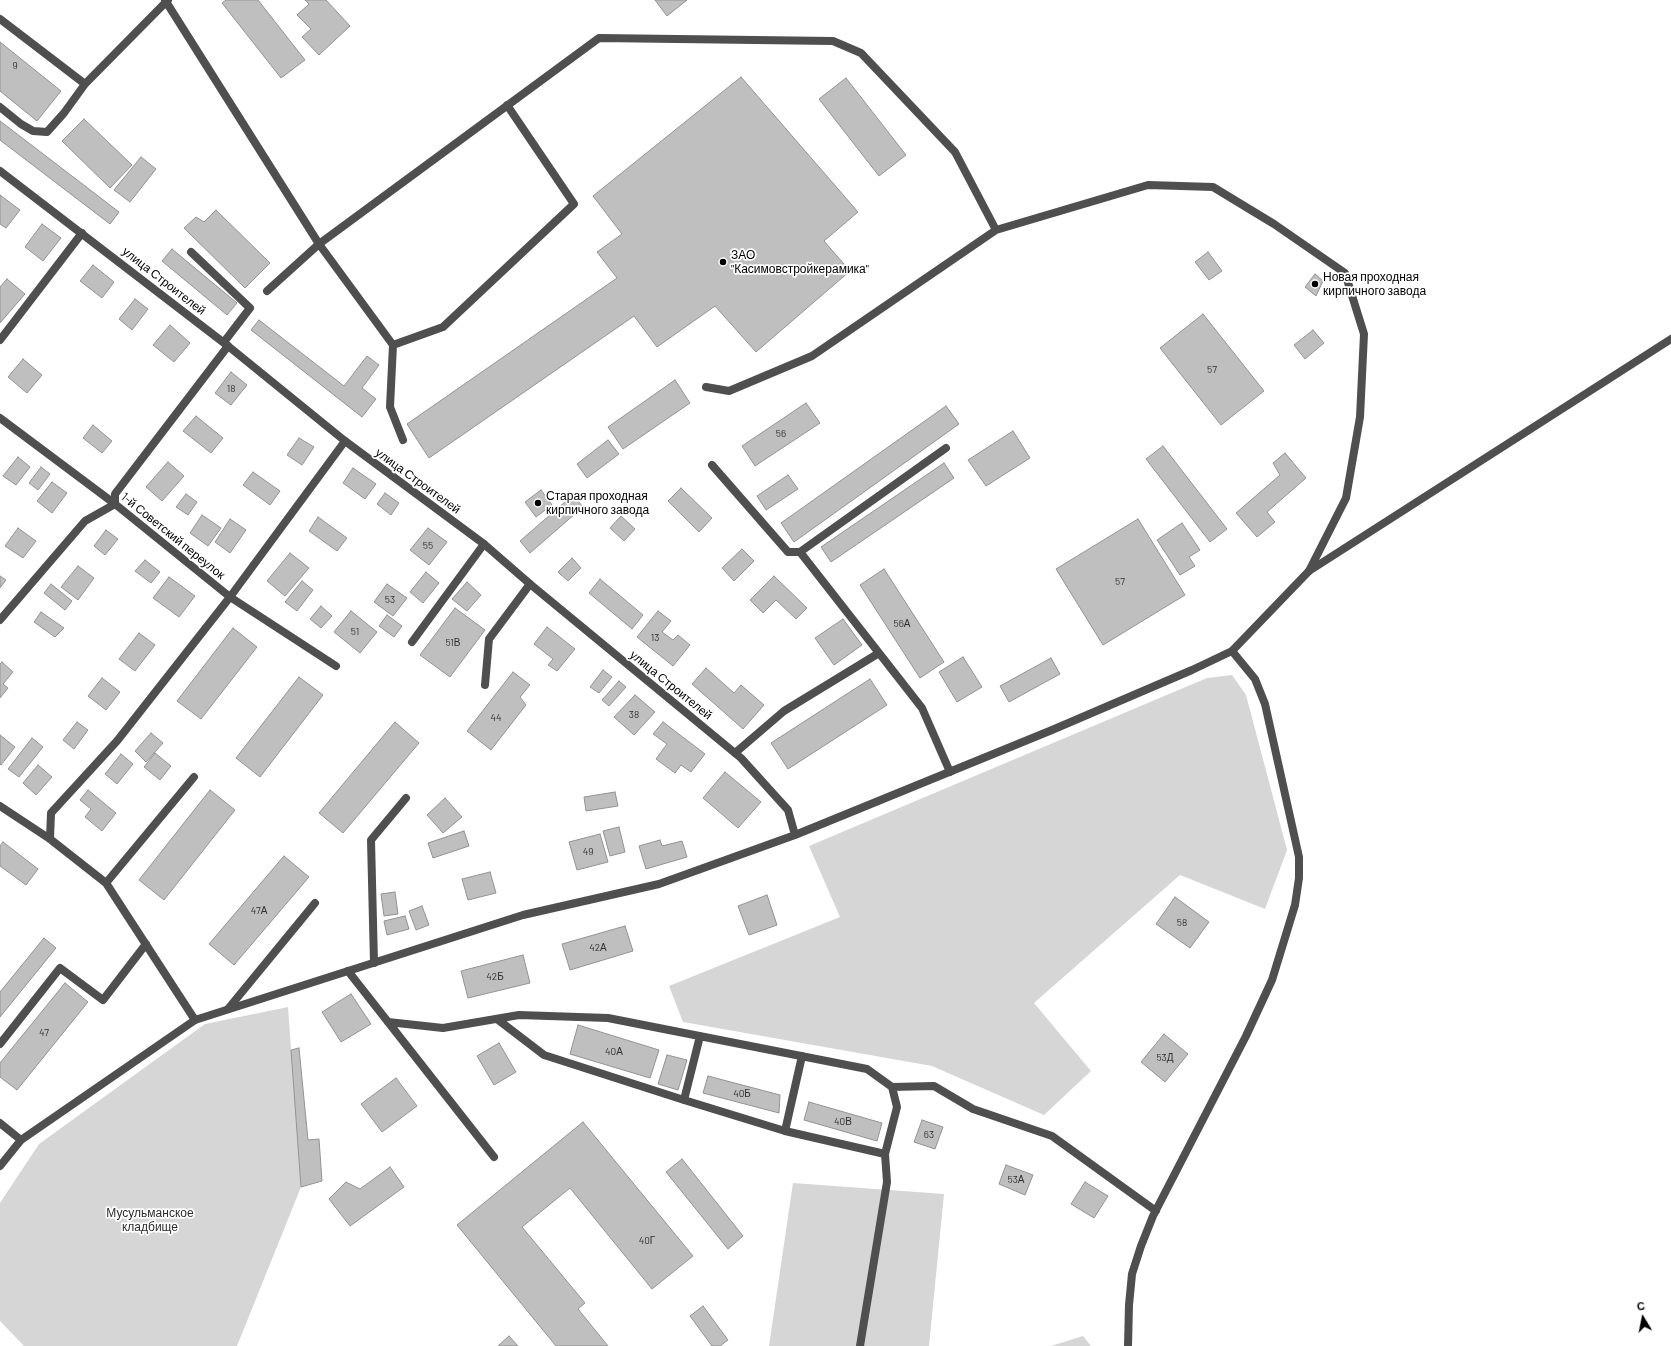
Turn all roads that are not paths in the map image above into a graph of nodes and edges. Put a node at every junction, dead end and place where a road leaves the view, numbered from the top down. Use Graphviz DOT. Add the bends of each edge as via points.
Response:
graph roads {
  1 [pos="167,1"];
  2 [pos="0,19"];
  3 [pos="85,84"];
  4 [pos="507,105"];
  5 [pos="0,107"];
  6 [pos="0,170"];
  7 [pos="996,230"];
  8 [pos="82,233"];
  9 [pos="319,244"];
  10 [pos="191,252"];
  11 [pos="267,291"];
  12 [pos="1671,339"];
  13 [pos="0,340"];
  14 [pos="226,344"];
  15 [pos="393,345"];
  16 [pos="706,387"];
  17 [pos="0,418"];
  18 [pos="403,440"];
  19 [pos="345,441"];
  20 [pos="946,448"];
  21 [pos="712,465"];
  22 [pos="115,504"];
  23 [pos="484,544"];
  24 [pos="800,552"];
  25 [pos="1309,571"];
  26 [pos="530,584"];
  27 [pos="230,597"];
  28 [pos="0,620"];
  29 [pos="412,642"];
  30 [pos="1232,651"];
  31 [pos="879,653"];
  32 [pos="336,666"];
  33 [pos="484,685"];
  34 [pos="735,753"];
  35 [pos="950,772"];
  36 [pos="194,777"];
  37 [pos="406,798"];
  38 [pos="0,806"];
  39 [pos="795,835"];
  40 [pos="50,839"];
  41 [pos="106,883"];
  42 [pos="315,903"];
  43 [pos="146,944"];
  44 [pos="374,963"];
  45 [pos="348,971"];
  46 [pos="228,1009"];
  47 [pos="497,1019"];
  48 [pos="195,1020"];
  49 [pos="388,1022"];
  50 [pos="700,1036"];
  51 [pos="0,1044"];
  52 [pos="802,1056"];
  53 [pos="892,1087"];
  54 [pos="684,1100"];
  55 [pos="0,1123"];
  56 [pos="785,1131"];
  57 [pos="20,1140"];
  58 [pos="885,1154"];
  59 [pos="494,1157"];
  60 [pos="0,1166"];
  61 [pos="1156,1212"];
  62 [pos="860,1346"];
  63 [pos="1128,1346"];
  1 -- 3 [label="street"];
  1 -- 9 [label="street"];
  2 -- 3 [label="street"];
  3 -- 5 [label="street" via="47,132 33,131"];
  4 -- 7 [label="street" via="599,38 833,41 861,53 955,152"];
  4 -- 9 [label="street"];
  4 -- 15 [label="street" via="574,204 443,327"];
  6 -- 8 [label="street, улица Строителей"];
  7 -- 16 [label="street" via="812,356 729,391"];
  7 -- 25 [label="street" via="1148,186 1213,187 1345,272 1364,334 1360,417 1346,498"];
  8 -- 13 [label="street"];
  8 -- 14 [label="street, улица Строителей"];
  9 -- 11 [label="street"];
  9 -- 15 [label="street"];
  10 -- 14 [label="street" via="250,308"];
  12 -- 25 [label="street"];
  14 -- 19 [label="street, улица Строителей"];
  14 -- 22 [label="street" via="115,494"];
  15 -- 18 [label="street" via="390,407"];
  17 -- 22 [label="street, 1-й Советский переулок"];
  19 -- 23 [label="street, улица Строителей"];
  19 -- 27 [label="street"];
  20 -- 24 [label="street"];
  21 -- 24 [label="street" via="788,552"];
  22 -- 27 [label="street, 1-й Советский переулок"];
  22 -- 28 [label="street" via="85,521"];
  23 -- 26 [label="street, улица Строителей"];
  23 -- 29 [label="street"];
  24 -- 31 [label="street"];
  25 -- 30 [label="street"];
  26 -- 33 [label="street" via="489,639"];
  26 -- 34 [label="street, улица Строителей"];
  27 -- 32 [label="street, 1-й Советский переулок"];
  27 -- 40 [label="street" via="117,741 51,813"];
  30 -- 35 [label="street"];
  30 -- 61 [label="street" via="1255,679 1265,704 1299,857 1299,878 1295,905 1272,980"];
  31 -- 34 [label="street" via="784,711"];
  31 -- 35 [label="street" via="922,708"];
  34 -- 39 [label="street, улица Строителей" via="788,810"];
  35 -- 39 [label="street"];
  36 -- 41 [label="street"];
  37 -- 44 [label="street" via="371,840"];
  38 -- 40 [label="street"];
  39 -- 44 [label="street" via="659,884 523,915"];
  40 -- 41 [label="street"];
  41 -- 43 [label="street"];
  42 -- 46 [label="street"];
  43 -- 48 [label="street"];
  43 -- 51 [label="street" via="102,1000 60,968"];
  44 -- 45 [label="street"];
  45 -- 46 [label="street"];
  45 -- 49 [label="street"];
  46 -- 48 [label="street"];
  47 -- 49 [label="street" via="443,1028"];
  47 -- 50 [label="street" via="519,1015 608,1018"];
  47 -- 54 [label="street" via="544,1055"];
  48 -- 57 [label="street"];
  49 -- 59 [label="street"];
  50 -- 52 [label="street"];
  50 -- 54 [label="street"];
  52 -- 53 [label="street" via="867,1069"];
  52 -- 56 [label="street"];
  53 -- 58 [label="street" via="897,1107"];
  53 -- 61 [label="street" via="934,1086 973,1109 1052,1136"];
  54 -- 56 [label="street"];
  55 -- 57 [label="street"];
  56 -- 58 [label="street"];
  57 -- 60 [label="street"];
  58 -- 62 [label="street" via="887,1182"];
  61 -- 63 [label="street" via="1132,1274"];
}
